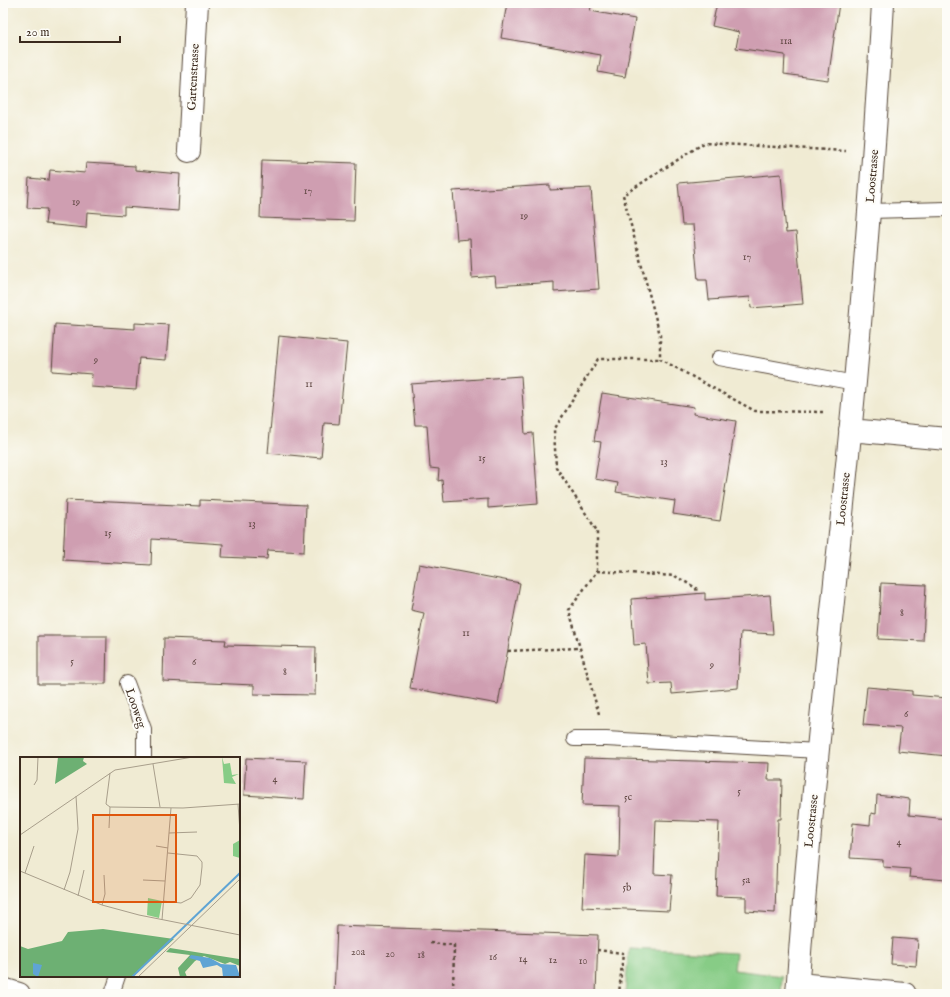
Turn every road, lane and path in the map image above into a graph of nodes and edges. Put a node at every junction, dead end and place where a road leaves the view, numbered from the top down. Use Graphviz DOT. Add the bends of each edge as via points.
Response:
graph roads {
  1 [pos="197,3"];
  2 [pos="883,3"];
  3 [pos="189,151"];
  4 [pos="874,153"];
  5 [pos="947,209"];
  6 [pos="869,211"];
  7 [pos="719,358"];
  8 [pos="660,359"];
  9 [pos="855,382"];
  10 [pos="851,422"];
  11 [pos="947,439"];
  12 [pos="597,571"];
  13 [pos="697,594"];
  14 [pos="580,648"];
  15 [pos="508,651"];
  16 [pos="127,682"];
  17 [pos="574,739"];
  18 [pos="606,739"];
  19 [pos="818,751"];
  20 [pos="144,757"];
  21 [pos="430,943"];
  22 [pos="597,950"];
  23 [pos="118,977"];
  24 [pos="3,989"];
  25 [pos="797,989"];
  26 [pos="19,994"];
  27 [pos="112,994"];
  28 [pos="453,994"];
  29 [pos="620,994"];
  30 [pos="905,994"];
  1 -- 3 [label="street, Gartenstrasse"];
  2 -- 4 [label="street, Loostrasse"];
  4 -- 6 [label="street, Loostrasse"];
  4 -- 8 [label="path" via="704,142 623,195 660,335"];
  5 -- 6 [label="lane"];
  6 -- 9 [label="street, Loostrasse"];
  7 -- 9 [label="lane"];
  8 -- 10 [label="path" via="756,411 803,410"];
  8 -- 12 [label="path" via="598,359 554,430 556,467 597,531"];
  9 -- 10 [label="street, Loostrasse"];
  10 -- 11 [label="street"];
  10 -- 19 [label="street, Loostrasse"];
  12 -- 13 [label="path" via="675,576 696,588"];
  12 -- 14 [label="path" via="569,610"];
  14 -- 15 [label="path"];
  14 -- 18 [label="path"];
  16 -- 20 [label="lane, Looweg" via="144,729"];
  17 -- 18 [label="lane"];
  18 -- 19 [label="lane"];
  19 -- 25 [label="street, Loostrasse"];
  21 -- 28 [label="path" via="454,945"];
  22 -- 29 [label="path" via="623,953"];
  23 -- 27 [label="lane"];
  24 -- 26 [label="street"];
  25 -- 30 [label="street"];
}
